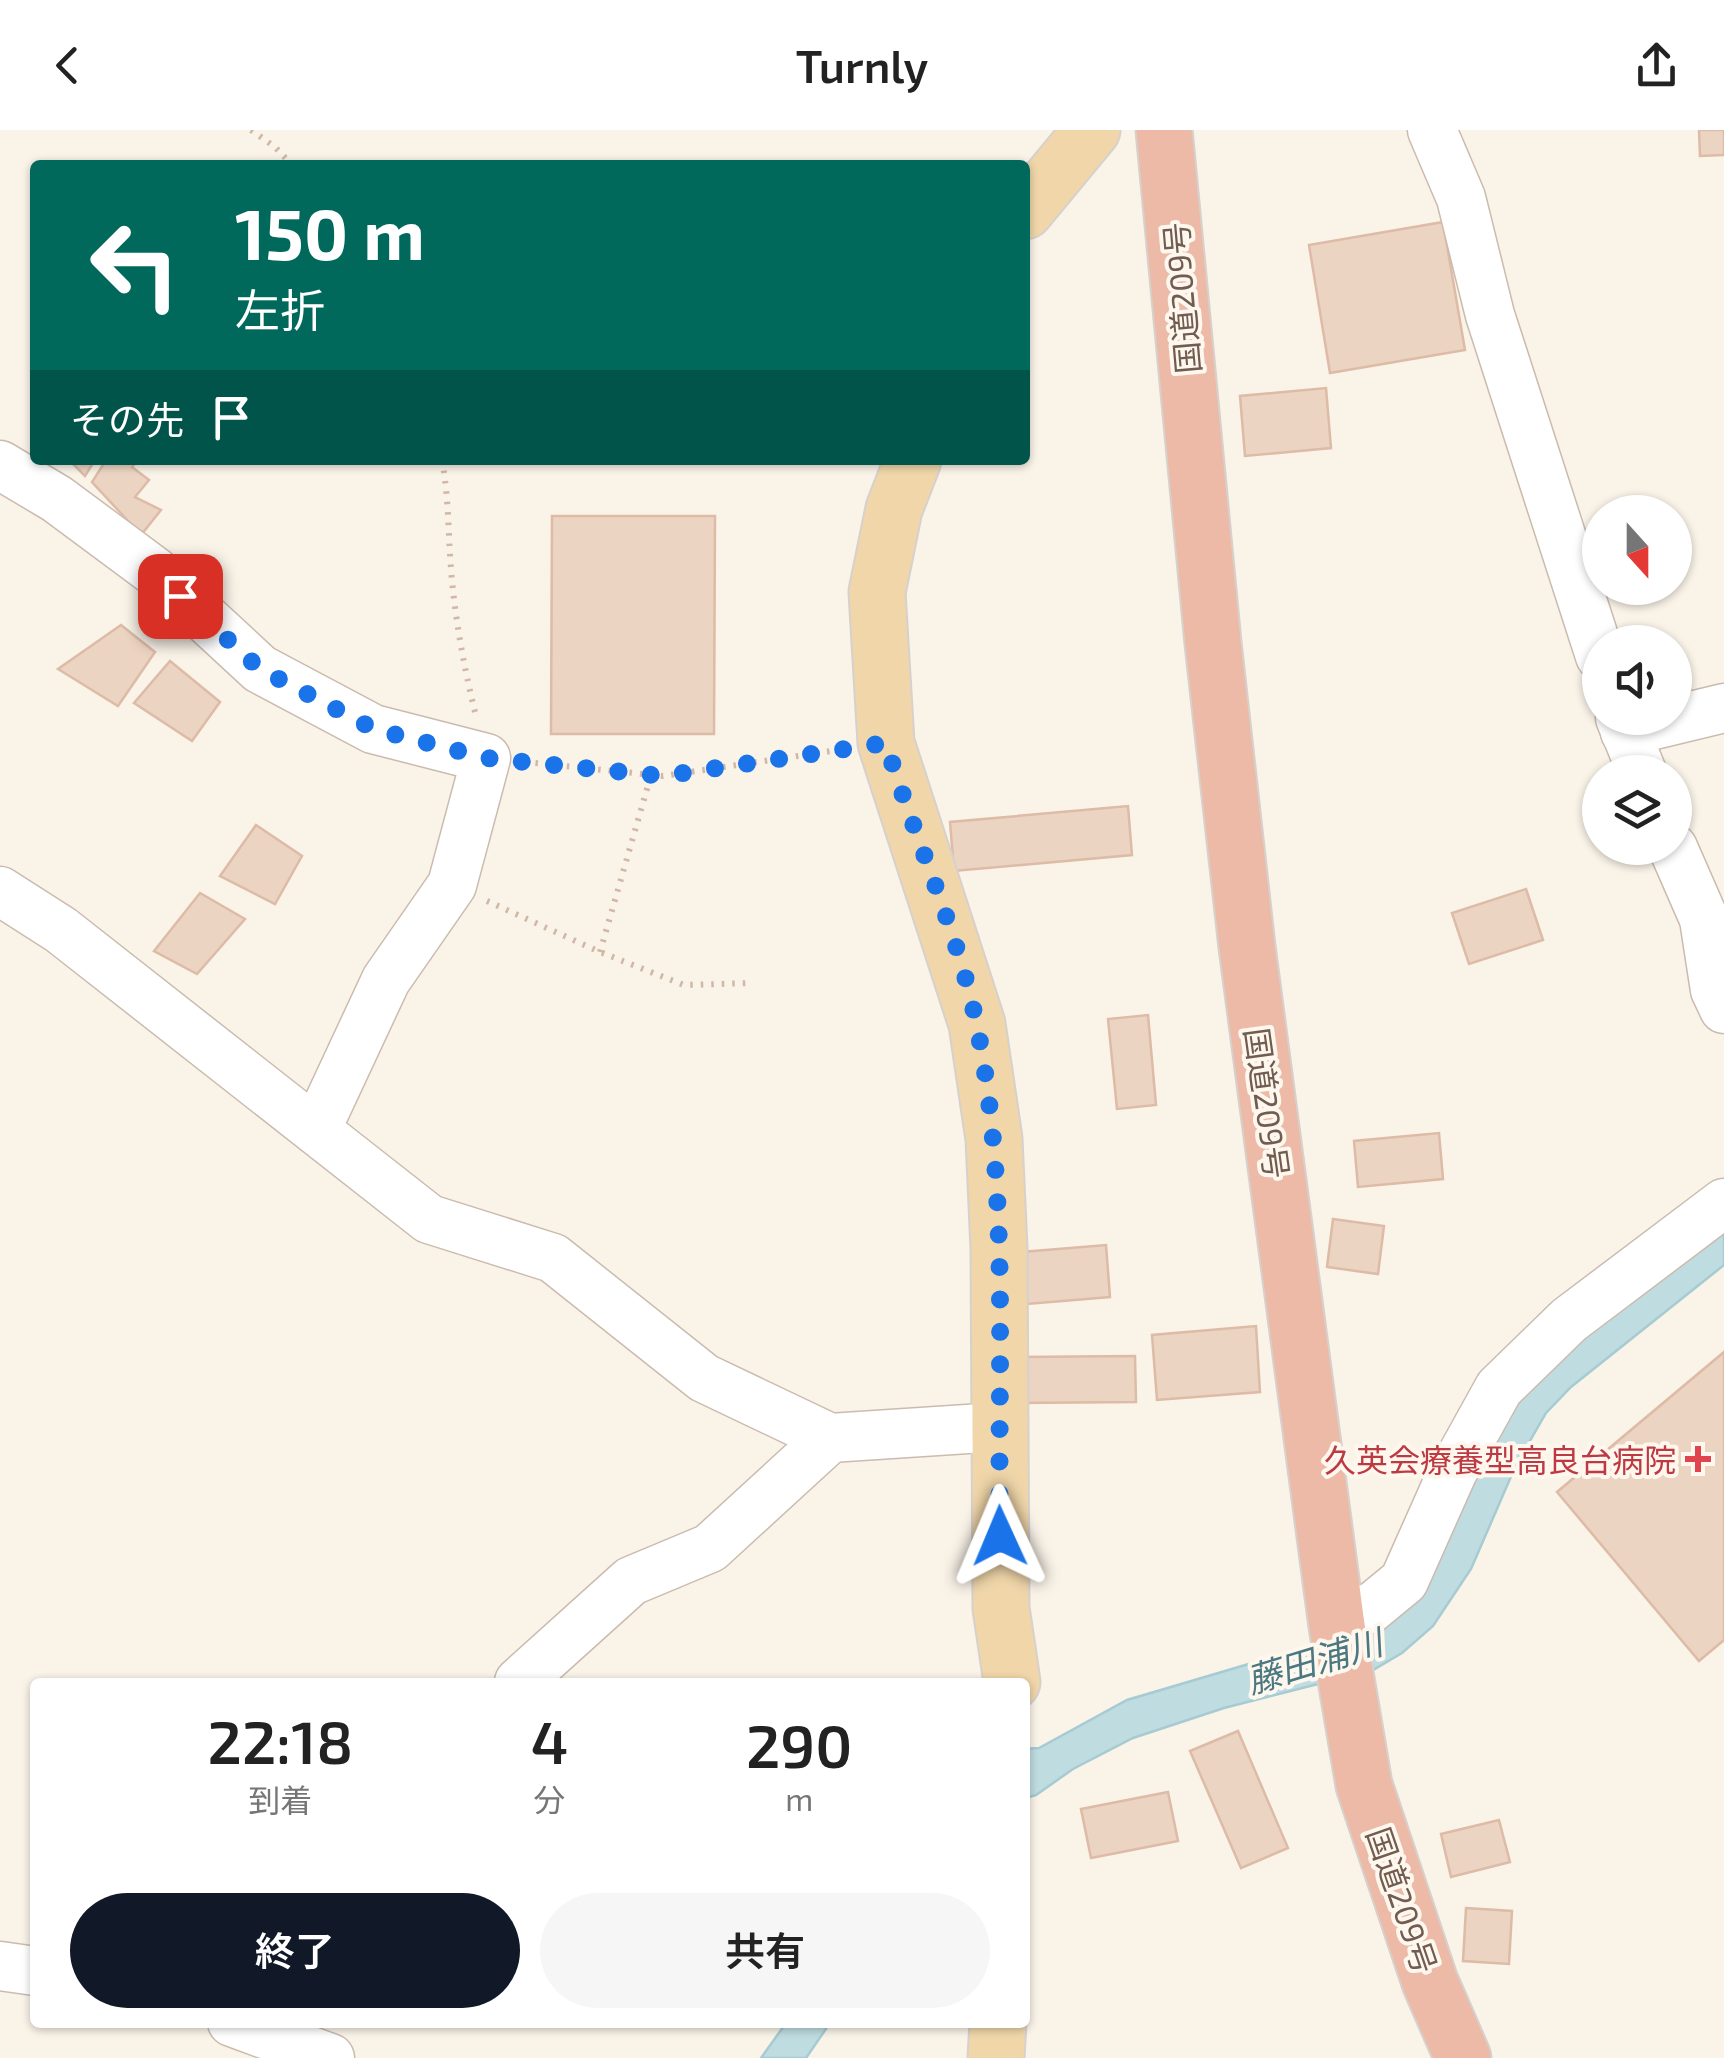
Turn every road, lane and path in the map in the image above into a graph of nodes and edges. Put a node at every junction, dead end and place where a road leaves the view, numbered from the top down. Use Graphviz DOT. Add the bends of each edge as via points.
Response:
graph roads {
  1 [pos="251,130"];
  2 [pos="1092,130"];
  3 [pos="1164,130"];
  4 [pos="1432,130"];
  5 [pos="287,160"];
  6 [pos="1030,205"];
  7 [pos="0,465"];
  8 [pos="443,465"];
  9 [pos="911,465"];
  10 [pos="1590,625"];
  11 [pos="1724,708"];
  12 [pos="1629,741"];
  13 [pos="886,743"];
  14 [pos="486,758"];
  15 [pos="651,775"];
  16 [pos="1680,865"];
  17 [pos="452,885"];
  18 [pos="0,892"];
  19 [pos="600,952"];
  20 [pos="754,983"];
  21 [pos="1724,1009"];
  22 [pos="316,1130"];
  23 [pos="1724,1203"];
  24 [pos="998,1427"];
  25 [pos="830,1438"];
  26 [pos="1336,1618"];
  27 [pos="522,1678"];
  28 [pos="1011,1678"];
  29 [pos="0,1966"];
  30 [pos="30,1970"];
  31 [pos="248,2028"];
  32 [pos="998,2028"];
  33 [pos="330,2058"];
  34 [pos="996,2058"];
  35 [pos="1463,2058"];
  1 -- 5 [label="path"];
  2 -- 6 [label="main road"];
  3 -- 26 [label="highway, 国道209号" via="1247,947"];
  4 -- 10 [label="street" via="1461,198 1490,315"];
  7 -- 14 [label="street" via="57,498 154,571 260,669 374,729"];
  8 -- 14 [label="path" via="463,664"];
  9 -- 13 [label="main road" via="894,509 877,592"];
  11 -- 12 [label="street"];
  13 -- 15 [label="path"];
  13 -- 24 [label="main road" via="976,1024 994,1139"];
  14 -- 15 [label="path"];
  14 -- 17 [label="street"];
  15 -- 19 [label="path"];
  16 -- 21 [label="street" via="1704,920"];
  17 -- 19 [label="path"];
  17 -- 22 [label="street" via="386,980"];
  18 -- 22 [label="street" via="62,930"];
  19 -- 20 [label="path" via="684,986"];
  22 -- 25 [label="street" via="429,1219 553,1258 704,1378"];
  23 -- 26 [label="street" via="1569,1320 1499,1388 1452,1470 1404,1580 1370,1609"];
  24 -- 25 [label="street"];
  24 -- 28 [label="main road" via="1001,1608"];
  25 -- 27 [label="street" via="710,1548 630,1581"];
  26 -- 35 [label="highway, 国道209号" via="1364,1785 1430,1982"];
  29 -- 30 [label="street"];
  31 -- 33 [label="street"];
  32 -- 34 [label="main road"];
}
